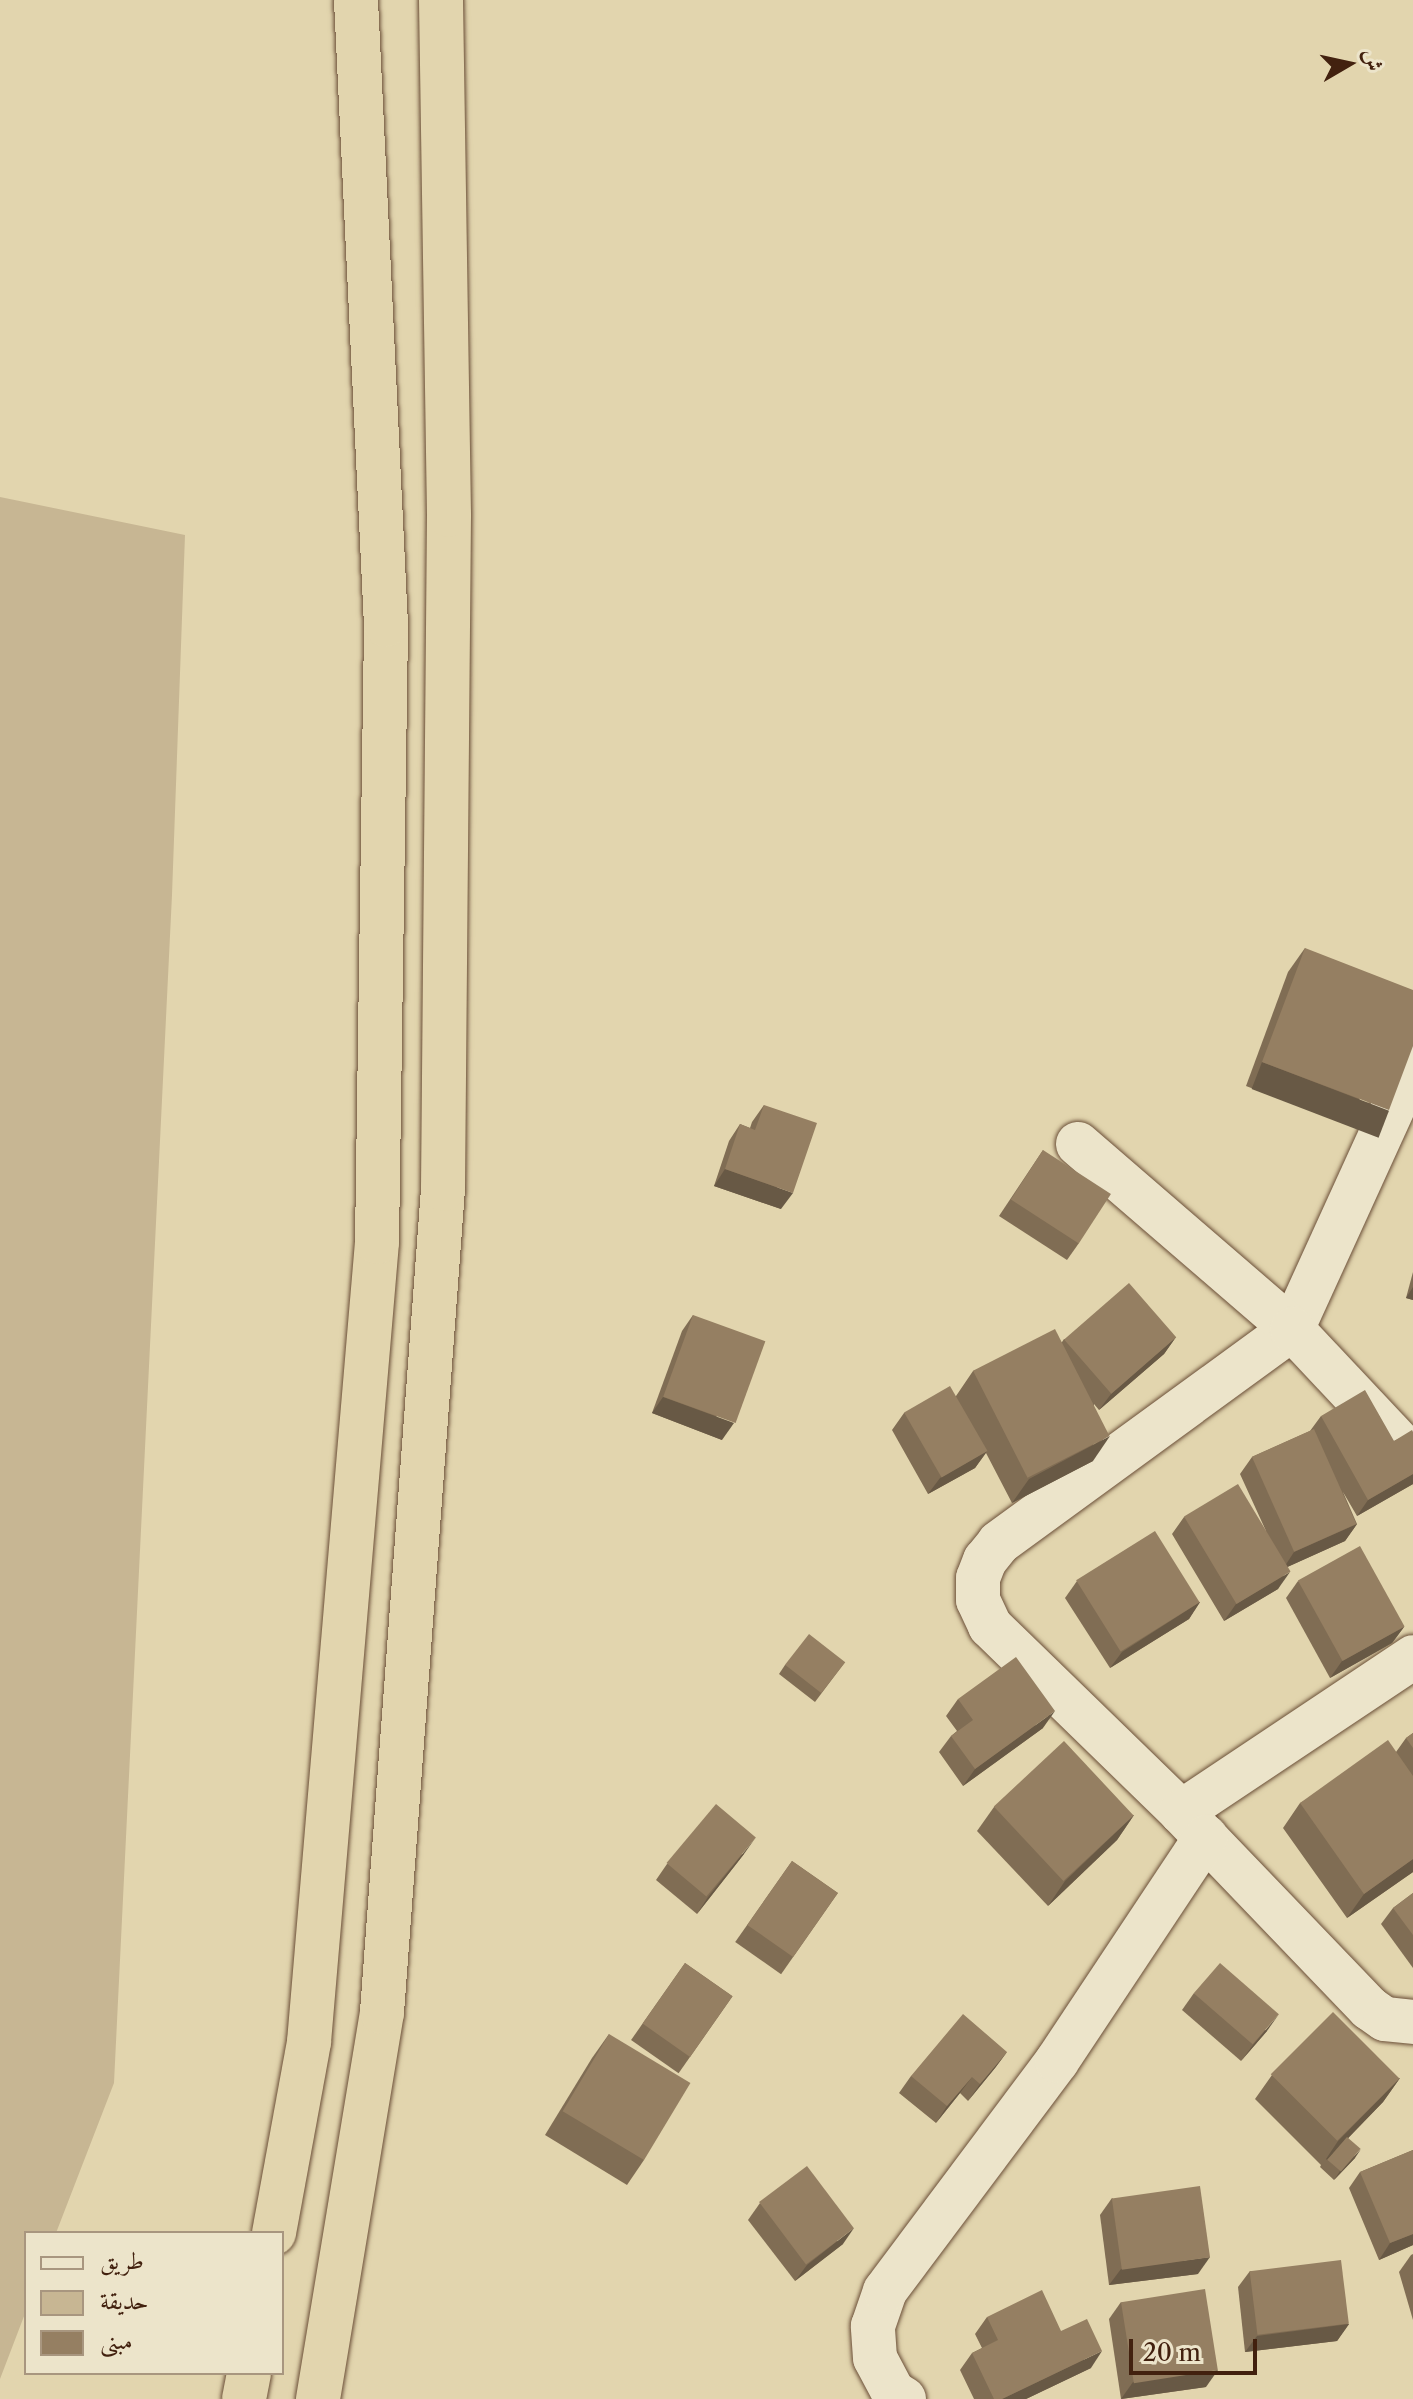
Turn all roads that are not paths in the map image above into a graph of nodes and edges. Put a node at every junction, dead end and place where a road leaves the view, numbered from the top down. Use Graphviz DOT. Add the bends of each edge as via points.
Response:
graph roads {
  1 [pos="356,0"];
  2 [pos="441,0"];
  3 [pos="1413,1064"];
  4 [pos="1078,1144"];
  5 [pos="1292,1329"];
  6 [pos="1413,1458"];
  7 [pos="1413,1657"];
  8 [pos="1194,1824"];
  9 [pos="1413,2022"];
  10 [pos="274,2231"];
  11 [pos="249,2375"];
  12 [pos="244,2399"];
  13 [pos="318,2399"];
  14 [pos="904,2399"];
  1 -- 10 [label="highway" via="386,625 377,1242 309,2042"];
  2 -- 13 [label="highway" via="449,515 443,1189 382,2012"];
  3 -- 5 [label="street"];
  4 -- 5 [label="street"];
  5 -- 6 [label="street"];
  5 -- 8 [label="street" via="999,1543 978,1578 978,1600 990,1626"];
  7 -- 8 [label="street"];
  8 -- 9 [label="street" via="1369,2008 1385,2019"];
  8 -- 14 [label="street" via="1057,2061 885,2291 873,2326 875,2358 893,2392"];
  11 -- 12 [label="highway"];
}
